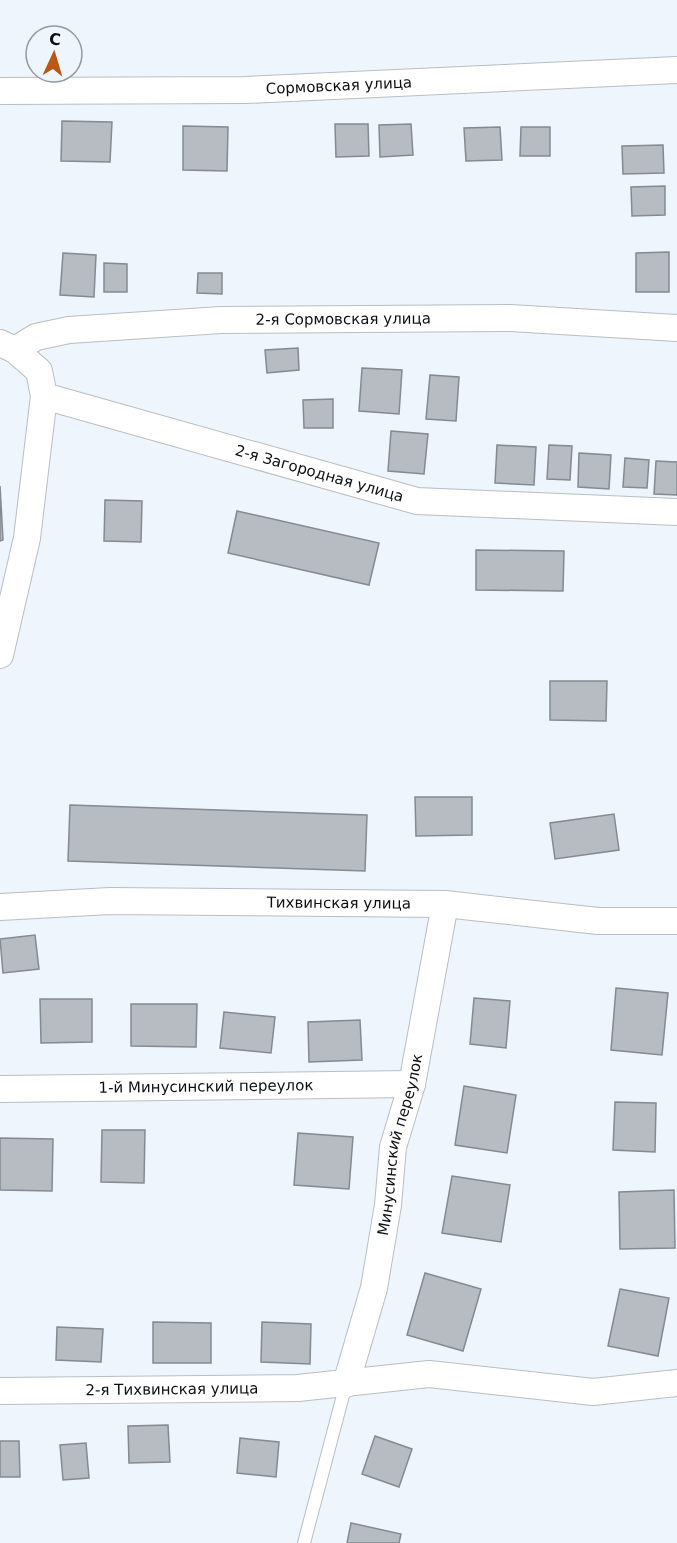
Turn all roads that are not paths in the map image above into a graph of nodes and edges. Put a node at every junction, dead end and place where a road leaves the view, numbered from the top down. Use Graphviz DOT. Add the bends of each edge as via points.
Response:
graph roads {
  1 [pos="677,70"];
  2 [pos="0,92"];
  3 [pos="677,328"];
  4 [pos="8,346"];
  5 [pos="44,396"];
  6 [pos="677,512"];
  7 [pos="0,655"];
  8 [pos="445,904"];
  9 [pos="0,907"];
  10 [pos="677,921"];
  11 [pos="412,1084"];
  12 [pos="0,1089"];
  13 [pos="677,1383"];
  14 [pos="346,1384"];
  15 [pos="0,1391"];
  16 [pos="304,1543"];
  1 -- 2 [label="street, Сормовская улица" via="246,90"];
  3 -- 4 [label="street, 2-я Сормовская улица" via="510,318 221,320 69,330"];
  4 -- 5 [label="street" via="39,371"];
  5 -- 6 [label="street, 2-я Загородная улица" via="417,501"];
  5 -- 7 [label="street" via="27,538"];
  8 -- 9 [label="street, Тихвинская улица" via="110,901"];
  8 -- 10 [label="street, Тихвинская улица" via="598,921"];
  8 -- 11 [label="street, Минусинский переулок"];
  11 -- 12 [label="street, 1-й Минусинский переулок"];
  11 -- 14 [label="street, Минусинский переулок" via="393,1147 374,1288"];
  13 -- 14 [label="street, 2-я Тихвинская улица" via="593,1392 429,1374"];
  14 -- 15 [label="street, 2-я Тихвинская улица" via="298,1388"];
  14 -- 16 [label="lane"];
}
